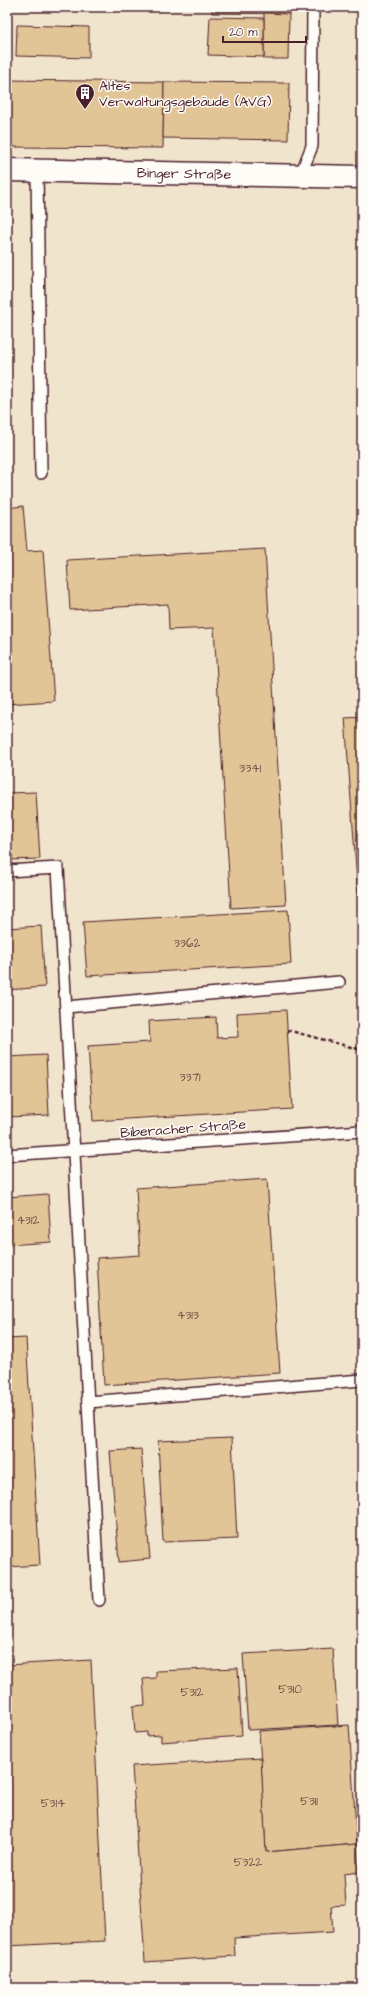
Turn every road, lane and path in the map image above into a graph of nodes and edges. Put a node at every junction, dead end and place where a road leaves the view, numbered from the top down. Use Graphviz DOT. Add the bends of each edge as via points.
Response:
graph roads {
  1 [pos="313,7"];
  2 [pos="7,170"];
  3 [pos="37,170"];
  4 [pos="300,176"];
  5 [pos="362,177"];
  6 [pos="41,473"];
  7 [pos="7,871"];
  8 [pos="339,982"];
  9 [pos="66,1007"];
  10 [pos="287,1030"];
  11 [pos="362,1050"];
  12 [pos="362,1131"];
  13 [pos="75,1150"];
  14 [pos="7,1155"];
  15 [pos="362,1380"];
  16 [pos="88,1402"];
  17 [pos="99,1600"];
  1 -- 4 [label="lane" via="312,146"];
  2 -- 3 [label="street, Binger Straße"];
  3 -- 4 [label="street, Binger Straße"];
  3 -- 6 [label="lane"];
  4 -- 5 [label="street, Binger Straße"];
  7 -- 9 [label="lane" via="58,868"];
  8 -- 9 [label="lane"];
  9 -- 13 [label="lane"];
  10 -- 11 [label="path, bridge"];
  12 -- 13 [label="lane, Biberacher Straße"];
  13 -- 14 [label="lane, Biberacher Straße"];
  13 -- 16 [label="lane"];
  15 -- 16 [label="lane"];
  16 -- 17 [label="lane"];
}
